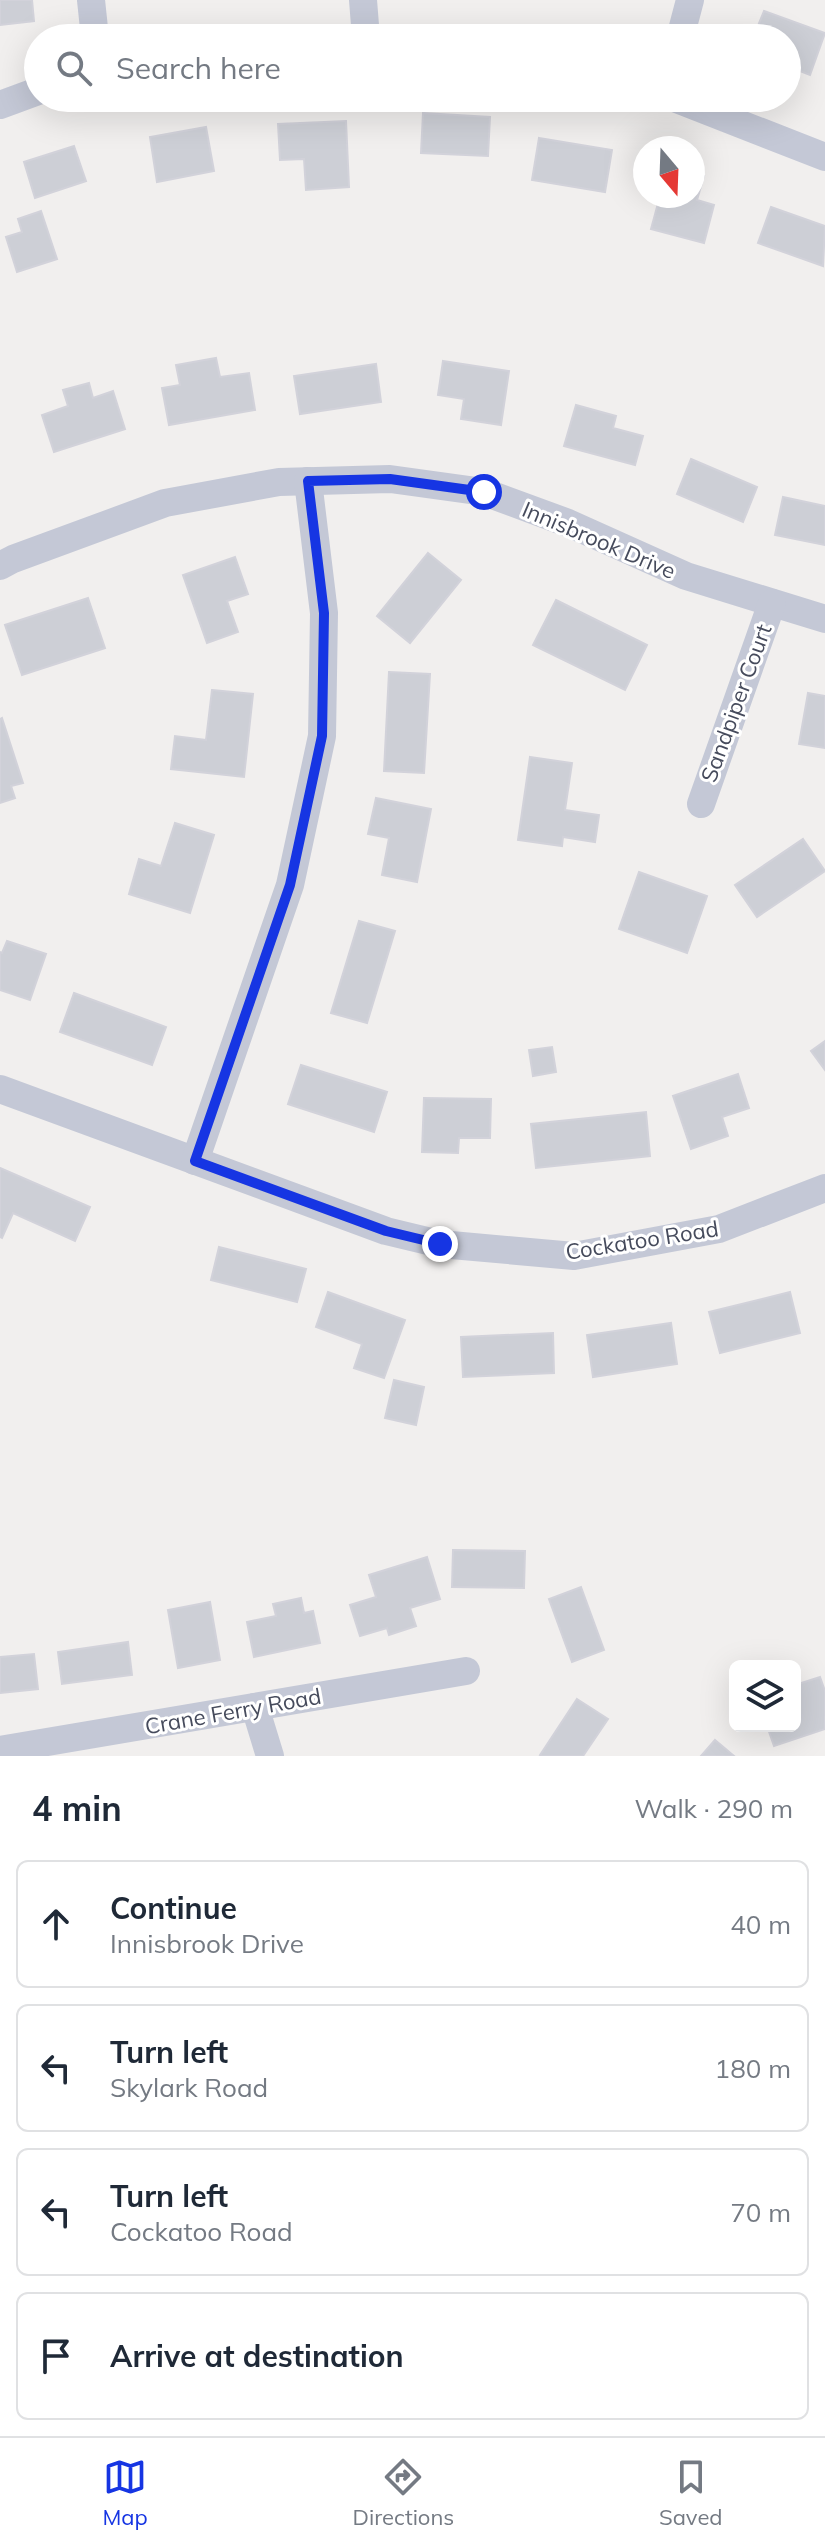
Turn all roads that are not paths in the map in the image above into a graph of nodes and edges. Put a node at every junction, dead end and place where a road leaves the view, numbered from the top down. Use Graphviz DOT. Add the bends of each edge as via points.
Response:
graph roads {
  1 [pos="91,0"];
  2 [pos="363,0"];
  3 [pos="690,0"];
  4 [pos="94,24"];
  5 [pos="365,24"];
  6 [pos="684,24"];
  7 [pos="24,96"];
  8 [pos="0,105"];
  9 [pos="710,112"];
  10 [pos="825,157"];
  11 [pos="308,481"];
  12 [pos="0,566"];
  13 [pos="772,603"];
  14 [pos="825,619"];
  15 [pos="701,804"];
  16 [pos="0,1089"];
  17 [pos="195,1161"];
  18 [pos="825,1188"];
  19 [pos="466,1671"];
  20 [pos="255,1707"];
  21 [pos="0,1750"];
  22 [pos="270,1756"];
  1 -- 4 [label="street"];
  2 -- 5 [label="street"];
  3 -- 6 [label="street"];
  7 -- 8 [label="street"];
  9 -- 10 [label="street"];
  11 -- 12 [label="street, Innisbrook Drive" via="165,503"];
  11 -- 13 [label="street, Innisbrook Drive" via="390,479 484,492 686,576"];
  11 -- 17 [label="street" via="324,613 322,736 290,885"];
  13 -- 14 [label="street, Innisbrook Drive"];
  13 -- 15 [label="street, Sandpiper Court"];
  16 -- 17 [label="street, Cockatoo Road"];
  17 -- 18 [label="street, Cockatoo Road" via="386,1231 440,1244 574,1256 719,1229"];
  19 -- 20 [label="street, Crane Ferry Road"];
  20 -- 21 [label="street, Crane Ferry Road"];
  20 -- 22 [label="street"];
}
